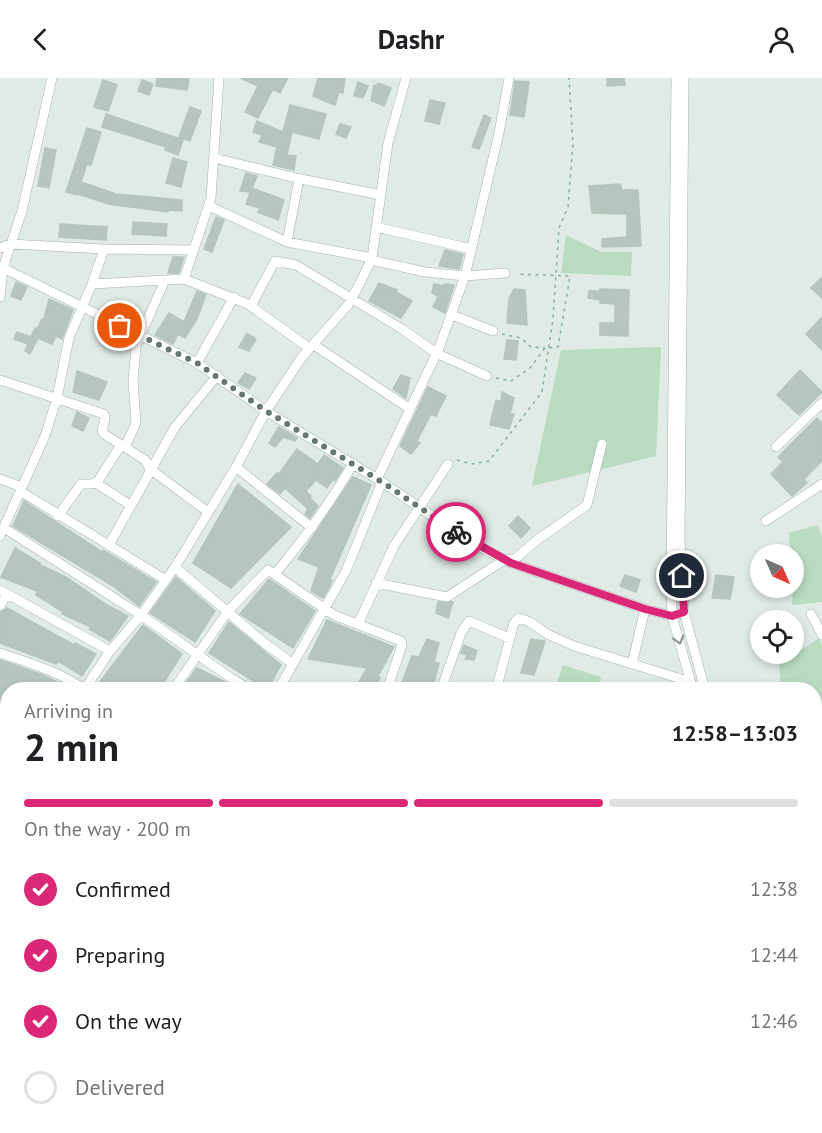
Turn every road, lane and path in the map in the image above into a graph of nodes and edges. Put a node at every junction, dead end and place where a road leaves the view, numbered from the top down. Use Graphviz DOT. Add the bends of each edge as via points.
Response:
graph roads {
  1 [pos="52,78"];
  2 [pos="219,78"];
  3 [pos="406,78"];
  4 [pos="509,78"];
  5 [pos="569,78"];
  6 [pos="676,78"];
  7 [pos="684,78"];
  8 [pos="214,158"];
  9 [pos="299,179"];
  10 [pos="381,195"];
  11 [pos="209,206"];
  12 [pos="376,227"];
  13 [pos="287,242"];
  14 [pos="10,244"];
  15 [pos="0,248"];
  16 [pos="104,249"];
  17 [pos="194,249"];
  18 [pos="471,249"];
  19 [pos="371,259"];
  20 [pos="3,268"];
  21 [pos="505,273"];
  22 [pos="556,274"];
  23 [pos="465,276"];
  24 [pos="184,279"];
  25 [pos="165,280"];
  26 [pos="92,284"];
  27 [pos="0,297"];
  28 [pos="234,297"];
  29 [pos="351,299"];
  30 [pos="251,306"];
  31 [pos="81,307"];
  32 [pos="452,315"];
  33 [pos="493,332"];
  34 [pos="140,335"];
  35 [pos="311,347"];
  36 [pos="549,348"];
  37 [pos="436,353"];
  38 [pos="197,363"];
  39 [pos="217,376"];
  40 [pos="487,376"];
  41 [pos="0,380"];
  42 [pos="57,398"];
  43 [pos="822,403"];
  44 [pos="410,409"];
  45 [pos="266,411"];
  46 [pos="602,444"];
  47 [pos="123,446"];
  48 [pos="776,447"];
  49 [pos="352,464"];
  50 [pos="448,464"];
  51 [pos="236,467"];
  52 [pos="150,469"];
  53 [pos="0,479"];
  54 [pos="380,480"];
  55 [pos="96,483"];
  56 [pos="822,484"];
  57 [pos="21,489"];
  58 [pos="130,505"];
  59 [pos="418,507"];
  60 [pos="208,512"];
  61 [pos="58,516"];
  62 [pos="766,521"];
  63 [pos="312,528"];
  64 [pos="2,532"];
  65 [pos="109,545"];
  66 [pos="504,560"];
  67 [pos="175,567"];
  68 [pos="275,574"];
  69 [pos="166,580"];
  70 [pos="376,583"];
  71 [pos="3,592"];
  72 [pos="0,606"];
  73 [pos="325,609"];
  74 [pos="645,609"];
  75 [pos="228,611"];
  76 [pos="684,612"];
  77 [pos="811,614"];
  78 [pos="141,615"];
  79 [pos="672,616"];
  80 [pos="358,624"];
  81 [pos="822,635"];
  82 [pos="509,638"];
  83 [pos="110,651"];
  84 [pos="0,653"];
  85 [pos="198,654"];
  86 [pos="293,664"];
  87 [pos="632,664"];
  88 [pos="74,682"];
  89 [pos="89,682"];
  90 [pos="179,682"];
  91 [pos="238,682"];
  92 [pos="283,682"];
  93 [pos="390,682"];
  94 [pos="444,682"];
  95 [pos="498,682"];
  96 [pos="681,682"];
  97 [pos="691,682"];
  98 [pos="703,682"];
  1 -- 14 [label="street" via="22,211"];
  2 -- 8 [label="street"];
  3 -- 10 [label="street" via="388,143"];
  4 -- 18 [label="street"];
  5 -- 22 [label="path" via="573,144 568,207 559,228"];
  6 -- 79 [label="street"];
  7 -- 76 [label="street" via="680,540"];
  8 -- 9 [label="street"];
  8 -- 11 [label="street"];
  9 -- 10 [label="street"];
  9 -- 13 [label="street"];
  10 -- 12 [label="street"];
  11 -- 13 [label="street"];
  11 -- 17 [label="street"];
  12 -- 18 [label="street"];
  12 -- 19 [label="street"];
  13 -- 19 [label="street"];
  14 -- 15 [label="street"];
  14 -- 16 [label="street"];
  14 -- 20 [label="street"];
  16 -- 17 [label="street"];
  16 -- 26 [label="street"];
  17 -- 24 [label="street"];
  18 -- 23 [label="street"];
  19 -- 23 [label="street" via="425,272"];
  19 -- 29 [label="street"];
  20 -- 27 [label="street"];
  20 -- 31 [label="street"];
  21 -- 22 [label="path"];
  21 -- 23 [label="street"];
  22 -- 36 [label="path"];
  22 -- 36 [label="path" via="570,276 558,347"];
  23 -- 32 [label="street"];
  24 -- 25 [label="street"];
  24 -- 28 [label="street"];
  25 -- 26 [label="street"];
  25 -- 34 [label="street"];
  26 -- 31 [label="street"];
  28 -- 30 [label="street"];
  28 -- 38 [label="street"];
  29 -- 30 [label="street" via="296,266 275,261"];
  29 -- 35 [label="street"];
  29 -- 37 [label="street"];
  30 -- 35 [label="street"];
  31 -- 34 [label="street"];
  31 -- 42 [label="street" via="69,338"];
  32 -- 33 [label="street"];
  32 -- 37 [label="street"];
  33 -- 36 [label="path" via="521,339 531,347"];
  34 -- 38 [label="street"];
  34 -- 47 [label="street" via="132,381 136,423"];
  35 -- 44 [label="street"];
  35 -- 45 [label="street"];
  36 -- 40 [label="path" via="511,381"];
  36 -- 50 [label="path" via="543,392 489,461 471,464 452,458"];
  37 -- 40 [label="street"];
  37 -- 44 [label="street"];
  38 -- 39 [label="street"];
  39 -- 45 [label="street"];
  39 -- 52 [label="street" via="187,410"];
  41 -- 42 [label="street"];
  42 -- 47 [label="street" via="104,414 102,432"];
  42 -- 57 [label="street"];
  43 -- 48 [label="street"];
  44 -- 54 [label="street"];
  45 -- 49 [label="street"];
  45 -- 51 [label="street"];
  46 -- 66 [label="street" via="587,505 515,559"];
  47 -- 52 [label="street" via="145,460"];
  47 -- 55 [label="street"];
  49 -- 54 [label="street"];
  49 -- 63 [label="street"];
  50 -- 59 [label="street"];
  51 -- 60 [label="street"];
  51 -- 63 [label="street"];
  52 -- 58 [label="street"];
  52 -- 60 [label="street"];
  53 -- 57 [label="street"];
  54 -- 59 [label="street"];
  54 -- 73 [label="street" via="346,571"];
  55 -- 58 [label="street"];
  55 -- 61 [label="street" via="81,484"];
  56 -- 62 [label="street"];
  57 -- 61 [label="street"];
  57 -- 64 [label="street"];
  58 -- 65 [label="street"];
  59 -- 66 [label="street"];
  59 -- 70 [label="street"];
  60 -- 67 [label="street"];
  61 -- 65 [label="street"];
  63 -- 68 [label="street"];
  64 -- 78 [label="street"];
  65 -- 69 [label="street"];
  66 -- 70 [label="street" via="447,597"];
  66 -- 74 [label="street"];
  67 -- 69 [label="street"];
  67 -- 75 [label="street"];
  68 -- 73 [label="street"];
  68 -- 75 [label="street" via="265,571"];
  69 -- 78 [label="street"];
  70 -- 80 [label="street"];
  71 -- 72 [label="street"];
  71 -- 83 [label="street"];
  73 -- 80 [label="street"];
  73 -- 86 [label="street"];
  74 -- 79 [label="street"];
  74 -- 87 [label="street"];
  75 -- 85 [label="street"];
  75 -- 86 [label="street"];
  76 -- 79 [label="street"];
  76 -- 98 [label="street"];
  77 -- 81 [label="street"];
  78 -- 83 [label="street"];
  78 -- 85 [label="street"];
  79 -- 97 [label="street, one-way"];
  80 -- 93 [label="street" via="402,643"];
  82 -- 87 [label="street" via="516,619 523,618 574,646"];
  82 -- 94 [label="street" via="469,621"];
  82 -- 95 [label="street"];
  83 -- 89 [label="street"];
  84 -- 88 [label="street"];
  85 -- 90 [label="street"];
  85 -- 91 [label="street"];
  86 -- 92 [label="street"];
  87 -- 96 [label="street"];
}
